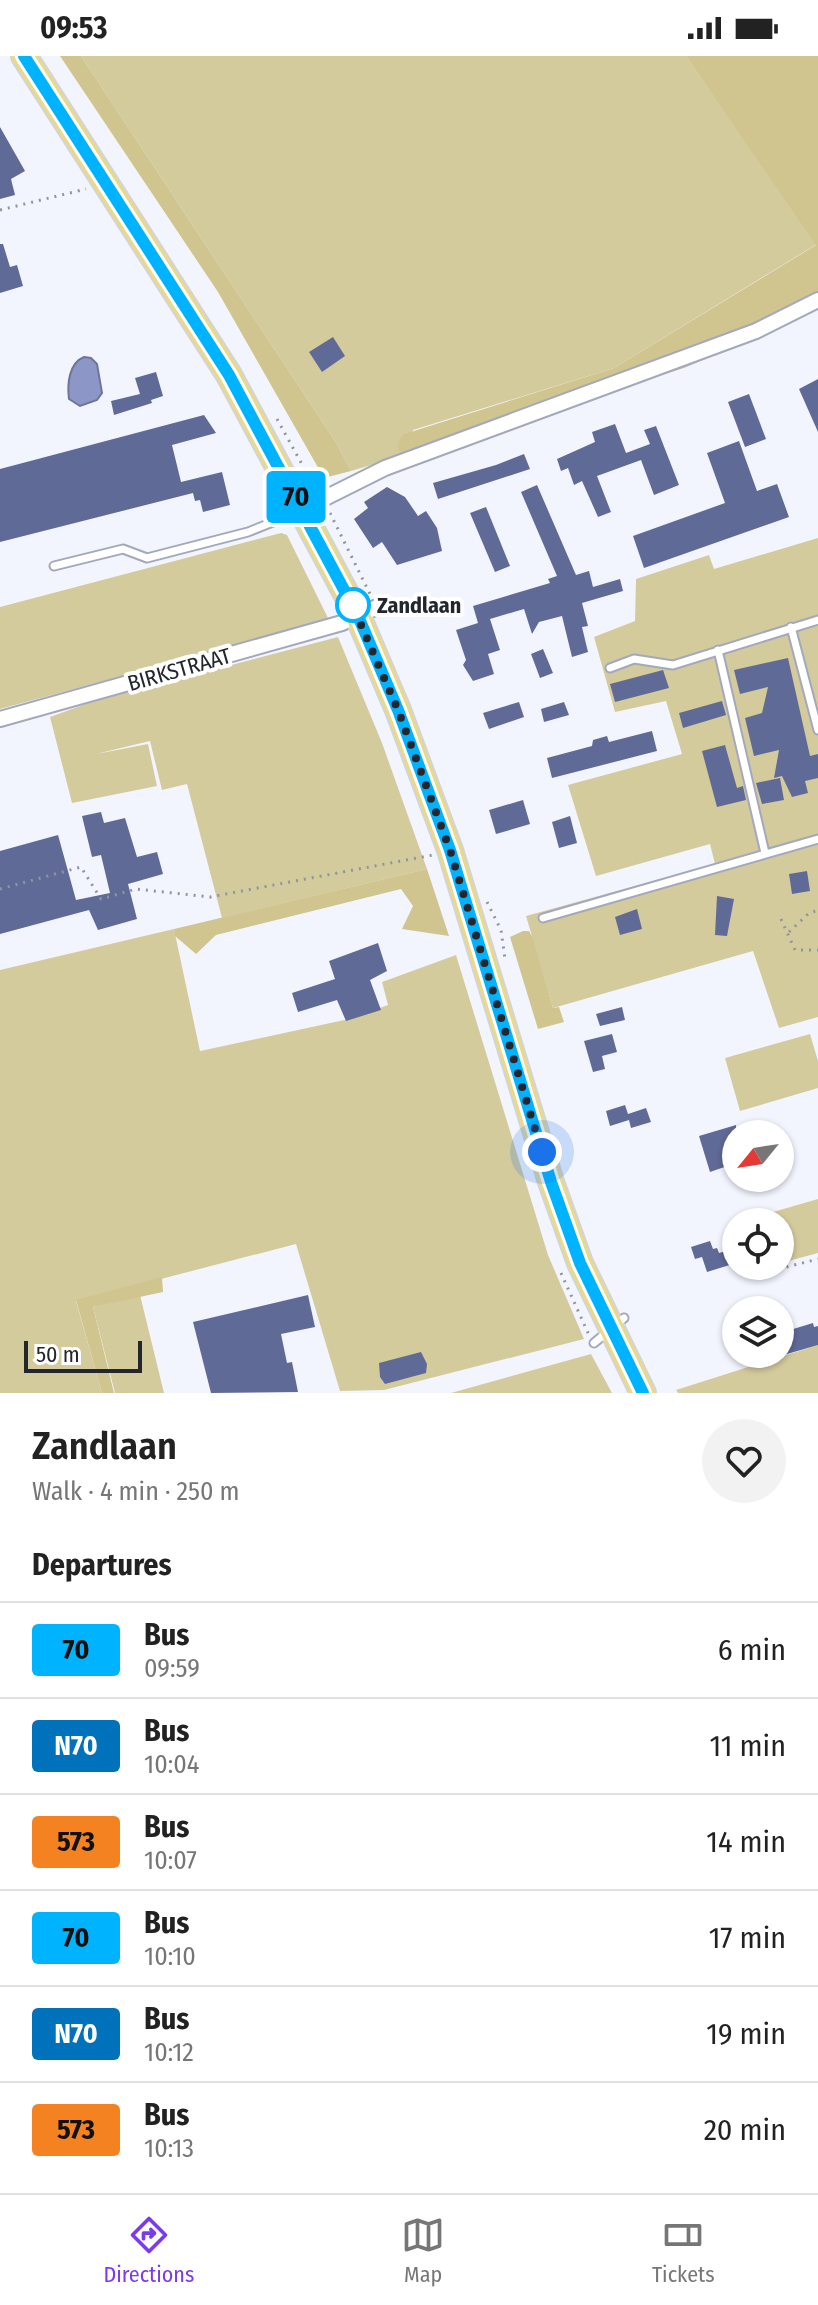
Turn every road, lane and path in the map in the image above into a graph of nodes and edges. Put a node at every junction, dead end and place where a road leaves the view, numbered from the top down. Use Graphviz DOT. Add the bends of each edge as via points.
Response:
graph roads {
  1 [pos="24,56"];
  2 [pos="89,188"];
  3 [pos="0,210"];
  4 [pos="818,300"];
  5 [pos="303,509"];
  6 [pos="54,566"];
  7 [pos="367,611"];
  8 [pos="818,620"];
  9 [pos="791,627"];
  10 [pos="718,650"];
  11 [pos="610,668"];
  12 [pos="0,719"];
  13 [pos="818,730"];
  14 [pos="818,839"];
  15 [pos="765,853"];
  16 [pos="433,855"];
  17 [pos="0,889"];
  18 [pos="818,910"];
  19 [pos="543,918"];
  20 [pos="781,919"];
  21 [pos="789,932"];
  22 [pos="818,950"];
  23 [pos="818,1259"];
  24 [pos="794,1265"];
  25 [pos="643,1393"];
  1 -- 5 [label="main road" via="229,375"];
  2 -- 3 [label="path"];
  4 -- 5 [label="street" via="756,331 405,460"];
  5 -- 6 [label="lane" via="248,532 147,558 123,549"];
  5 -- 7 [label="main road"];
  7 -- 12 [label="street, BIRKSTRAAT"];
  7 -- 25 [label="main road" via="450,850 551,1182 609,1330"];
  8 -- 9 [label="lane"];
  9 -- 10 [label="lane"];
  9 -- 13 [label="lane"];
  10 -- 11 [label="lane" via="673,665 634,659"];
  10 -- 15 [label="lane"];
  14 -- 15 [label="lane"];
  15 -- 19 [label="lane"];
  16 -- 17 [label="path" via="210,897 136,889 101,899 81,867"];
  18 -- 21 [label="path"];
  20 -- 21 [label="path"];
  21 -- 22 [label="path" via="795,950"];
  23 -- 24 [label="path"];
}
